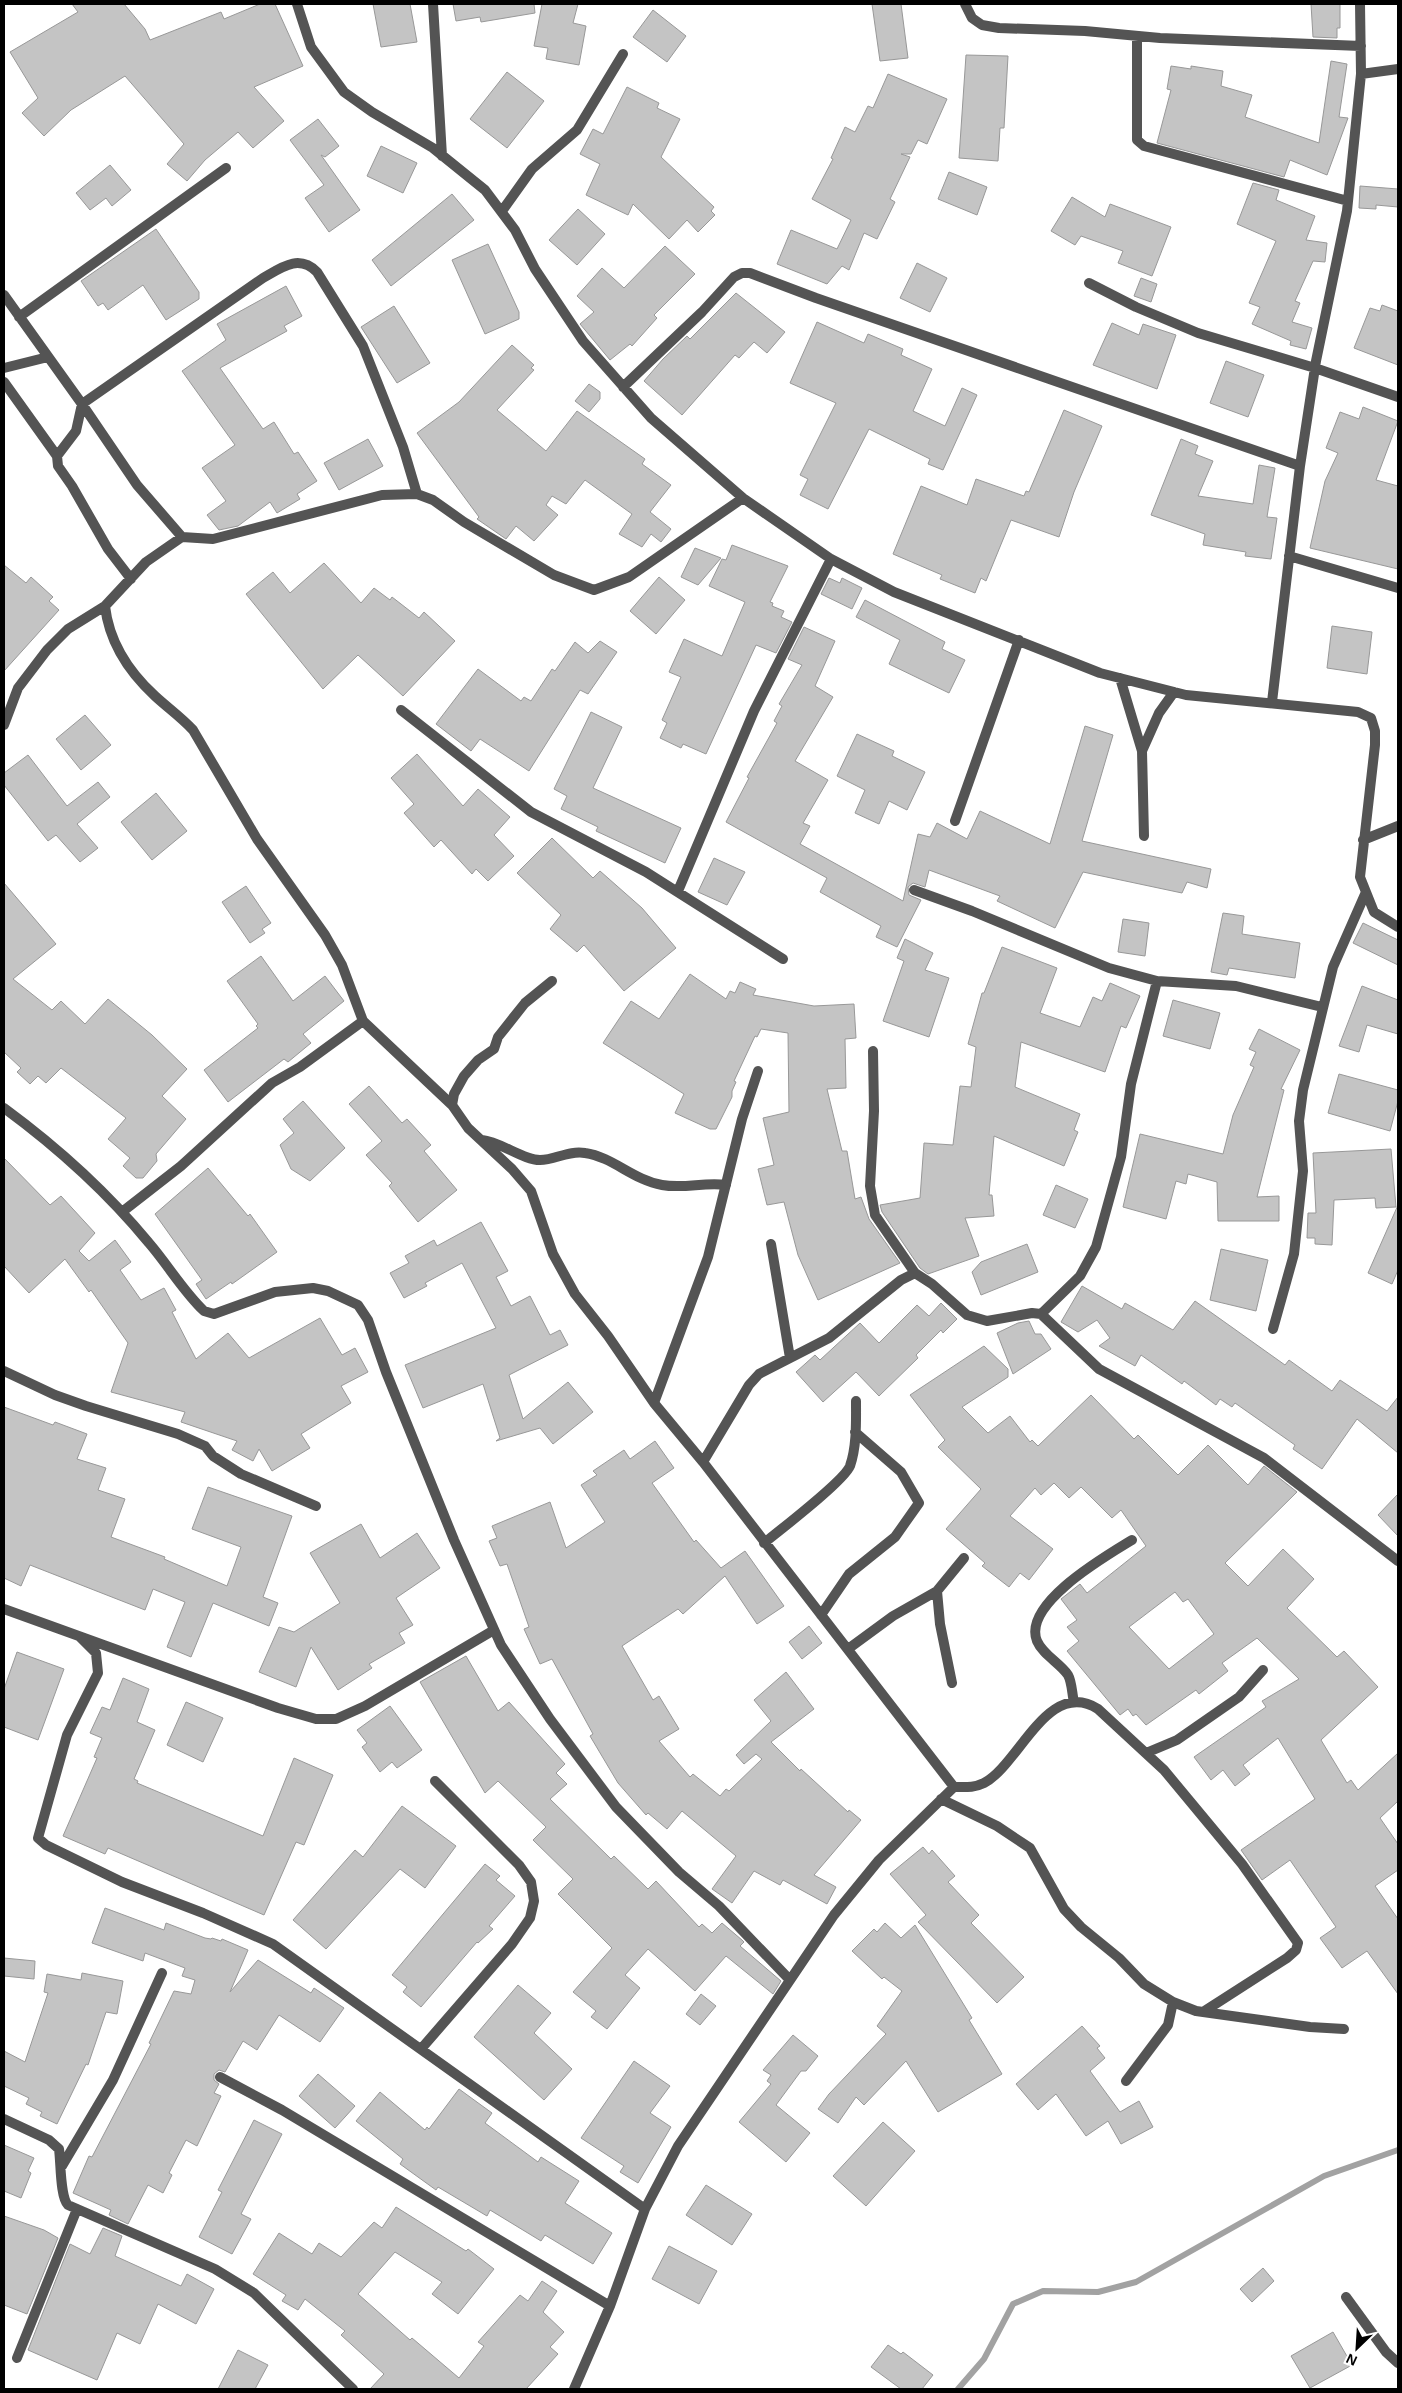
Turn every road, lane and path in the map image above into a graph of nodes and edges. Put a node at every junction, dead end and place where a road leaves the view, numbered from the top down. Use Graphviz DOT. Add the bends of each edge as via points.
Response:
graph roads {
  1 [pos="298,4"];
  2 [pos="433,4"];
  3 [pos="965,4"];
  4 [pos="1360,4"];
  5 [pos="1137,36"];
  6 [pos="1361,46"];
  7 [pos="623,54"];
  8 [pos="1398,69"];
  9 [pos="1361,74"];
  10 [pos="442,156"];
  11 [pos="226,168"];
  12 [pos="1348,201"];
  13 [pos="502,211"];
  14 [pos="1089,283"];
  15 [pos="4,295"];
  16 [pos="19,317"];
  17 [pos="48,357"];
  18 [pos="4,368"];
  19 [pos="1316,368"];
  20 [pos="4,382"];
  21 [pos="623,387"];
  22 [pos="1398,397"];
  23 [pos="82,404"];
  24 [pos="57,456"];
  25 [pos="1300,466"];
  26 [pos="417,494"];
  27 [pos="743,498"];
  28 [pos="182,537"];
  29 [pos="1289,556"];
  30 [pos="831,559"];
  31 [pos="131,579"];
  32 [pos="1398,588"];
  33 [pos="105,606"];
  34 [pos="1019,640"];
  35 [pos="1120,678"];
  36 [pos="1174,692"];
  37 [pos="1272,702"];
  38 [pos="401,710"];
  39 [pos="4,725"];
  40 [pos="1142,751"];
  41 [pos="955,821"];
  42 [pos="1398,826"];
  43 [pos="1144,836"];
  44 [pos="1363,840"];
  45 [pos="914,890"];
  46 [pos="678,891"];
  47 [pos="1366,892"];
  48 [pos="1398,928"];
  49 [pos="783,959"];
  50 [pos="552,981"];
  51 [pos="1157,981"];
  52 [pos="1322,1007"];
  53 [pos="363,1020"];
  54 [pos="873,1051"];
  55 [pos="758,1071"];
  56 [pos="452,1105"];
  57 [pos="4,1108"];
  58 [pos="482,1140"];
  59 [pos="726,1185"];
  60 [pos="122,1212"];
  61 [pos="771,1244"];
  62 [pos="914,1273"];
  63 [pos="1041,1314"];
  64 [pos="1273,1329"];
  65 [pos="790,1358"];
  66 [pos="4,1371"];
  67 [pos="856,1401"];
  68 [pos="654,1403"];
  69 [pos="855,1432"];
  70 [pos="703,1462"];
  71 [pos="316,1506"];
  72 [pos="1132,1540"];
  73 [pos="764,1543"];
  74 [pos="964,1558"];
  75 [pos="1398,1562"];
  76 [pos="937,1591"];
  77 [pos="4,1609"];
  78 [pos="821,1616"];
  79 [pos="494,1630"];
  80 [pos="80,1637"];
  81 [pos="848,1649"];
  82 [pos="1263,1670"];
  83 [pos="952,1683"];
  84 [pos="1074,1702"];
  85 [pos="1146,1754"];
  86 [pos="434,1781"];
  87 [pos="954,1787"];
  88 [pos="941,1798"];
  89 [pos="162,1973"];
  90 [pos="789,1979"];
  91 [pos="1173,2002"];
  92 [pos="1203,2012"];
  93 [pos="1344,2029"];
  94 [pos="421,2048"];
  95 [pos="220,2076"];
  96 [pos="1126,2081"];
  97 [pos="4,2119"];
  98 [pos="62,2166"];
  99 [pos="77,2209"];
  100 [pos="645,2209"];
  101 [pos="1346,2298"];
  102 [pos="610,2306"];
  103 [pos="17,2358"];
  104 [pos="1398,2363"];
  105 [pos="353,2389"];
  106 [pos="574,2389"];
  1 -- 10 [label="street" via="311,47 344,92"];
  2 -- 10 [label="street"];
  3 -- 5 [label="street" via="972,18 999,28"];
  4 -- 6 [label="street"];
  5 -- 6 [label="street"];
  5 -- 12 [label="street" via="1137,140 1144,146"];
  6 -- 9 [label="street"];
  7 -- 13 [label="street" via="577,130 532,169"];
  8 -- 9 [label="street"];
  9 -- 12 [label="street"];
  10 -- 13 [label="street" via="485,190"];
  11 -- 16 [label="street"];
  12 -- 19 [label="street"];
  13 -- 21 [label="street" via="535,269 583,341"];
  14 -- 19 [label="street" via="1198,333"];
  15 -- 16 [label="street"];
  16 -- 17 [label="street"];
  17 -- 18 [label="street"];
  17 -- 23 [label="street"];
  19 -- 22 [label="street"];
  19 -- 25 [label="street"];
  20 -- 24 [label="street"];
  21 -- 25 [label="street" via="734,277 750,273"];
  21 -- 27 [label="street" via="651,418"];
  23 -- 24 [label="street" via="76,431"];
  23 -- 26 [label="street" via="263,278 290,263 306,264 317,272 363,346 403,447"];
  23 -- 28 [label="street" via="137,486"];
  24 -- 31 [label="street" via="58,466 108,549"];
  25 -- 29 [label="street"];
  26 -- 27 [label="street" via="433,500 554,575 594,590 629,577"];
  26 -- 28 [label="street" via="382,495 213,540"];
  27 -- 30 [label="street"];
  28 -- 31 [label="street" via="146,562"];
  29 -- 32 [label="street"];
  29 -- 37 [label="street"];
  30 -- 34 [label="street" via="894,592"];
  30 -- 46 [label="street" via="754,711"];
  31 -- 33 [label="street"];
  33 -- 39 [label="street" via="68,629 47,650 18,688"];
  33 -- 53 [label="street" via="111,633 120,652 154,696 193,730 256,840 325,934 342,965"];
  34 -- 35 [label="street"];
  34 -- 41 [label="street"];
  35 -- 36 [label="street"];
  35 -- 40 [label="street"];
  36 -- 37 [label="street"];
  36 -- 40 [label="street" via="1158,712"];
  37 -- 44 [label="street" via="1358,712 1371,718 1375,745"];
  38 -- 46 [label="street" via="532,812"];
  40 -- 43 [label="street"];
  42 -- 44 [label="street"];
  44 -- 47 [label="street" via="1360,877"];
  45 -- 51 [label="street" via="1109,968"];
  46 -- 49 [label="street"];
  47 -- 48 [label="street" via="1374,912"];
  47 -- 52 [label="street" via="1337,958"];
  50 -- 56 [label="street" via="524,1003 498,1037 494,1049 478,1060 464,1076"];
  51 -- 52 [label="street" via="1236,986"];
  51 -- 63 [label="street" via="1131,1084 1121,1157 1096,1247 1080,1276"];
  52 -- 64 [label="street" via="1300,1112 1303,1171 1294,1254"];
  53 -- 56 [label="street"];
  53 -- 60 [label="street" via="300,1067 272,1083 181,1166"];
  54 -- 62 [label="street" via="870,1186 876,1215"];
  55 -- 59 [label="street"];
  56 -- 58 [label="street" via="468,1128"];
  57 -- 60 [label="street" via="80,1171"];
  58 -- 59 [label="street" via="493,1141 539,1160 582,1152 602,1156 624,1171 652,1183 677,1188 709,1183"];
  58 -- 68 [label="street" via="531,1191 553,1254 575,1294"];
  59 -- 68 [label="street" via="708,1257"];
  60 -- 79 [label="street" via="204,1311 214,1314 275,1292 313,1288 358,1305 368,1320 433,1488"];
  61 -- 65 [label="street"];
  62 -- 63 [label="street" via="976,1319 987,1321"];
  62 -- 65 [label="street" via="829,1338"];
  63 -- 75 [label="street" via="1099,1369 1264,1458"];
  65 -- 70 [label="street" via="759,1374 749,1385"];
  66 -- 71 [label="street" via="55,1395 178,1434 205,1446 213,1456 241,1474"];
  67 -- 69 [label="street"];
  68 -- 70 [label="street"];
  69 -- 73 [label="street" via="850,1467 833,1486"];
  69 -- 78 [label="street" via="901,1472 919,1504 895,1537 849,1574"];
  70 -- 73 [label="street"];
  72 -- 84 [label="street" via="1092,1565 1039,1614 1035,1632 1037,1641 1069,1677"];
  73 -- 78 [label="street"];
  74 -- 76 [label="street"];
  76 -- 81 [label="street" via="893,1616"];
  76 -- 83 [label="street"];
  77 -- 80 [label="street"];
  78 -- 81 [label="street"];
  79 -- 80 [label="street" via="365,1706 336,1719 316,1719 278,1708"];
  79 -- 90 [label="street" via="550,1719 616,1807"];
  80 -- 94 [label="street" via="96,1653 98,1674 67,1735 38,1838 122,1882 273,1944"];
  81 -- 87 [label="street"];
  82 -- 85 [label="street" via="1239,1697 1177,1740"];
  84 -- 85 [label="street" via="1087,1702 1098,1709"];
  84 -- 87 [label="street" via="1040,1721 985,1783 971,1788"];
  85 -- 92 [label="street" via="1164,1770 1242,1864 1298,1943 1296,1950 1287,1958"];
  86 -- 94 [label="street" via="519,1865 531,1882 534,1901 530,1918 512,1944"];
  87 -- 88 [label="street"];
  88 -- 90 [label="street" via="879,1860 834,1915"];
  88 -- 91 [label="street" via="997,1826 1030,1848 1064,1909 1120,1958 1144,1984"];
  89 -- 98 [label="street" via="113,2080"];
  90 -- 100 [label="street" via="678,2146"];
  91 -- 92 [label="street"];
  91 -- 96 [label="street" via="1168,2025"];
  92 -- 93 [label="street"];
  94 -- 100 [label="street"];
  95 -- 102 [label="street"];
  97 -- 98 [label="street" via="49,2140 59,2149"];
  98 -- 99 [label="street" via="64,2201"];
  99 -- 103 [label="street"];
  99 -- 105 [label="street" via="214,2269 254,2293"];
  100 -- 102 [label="street"];
  101 -- 104 [label="street"];
  102 -- 106 [label="street"];
}
